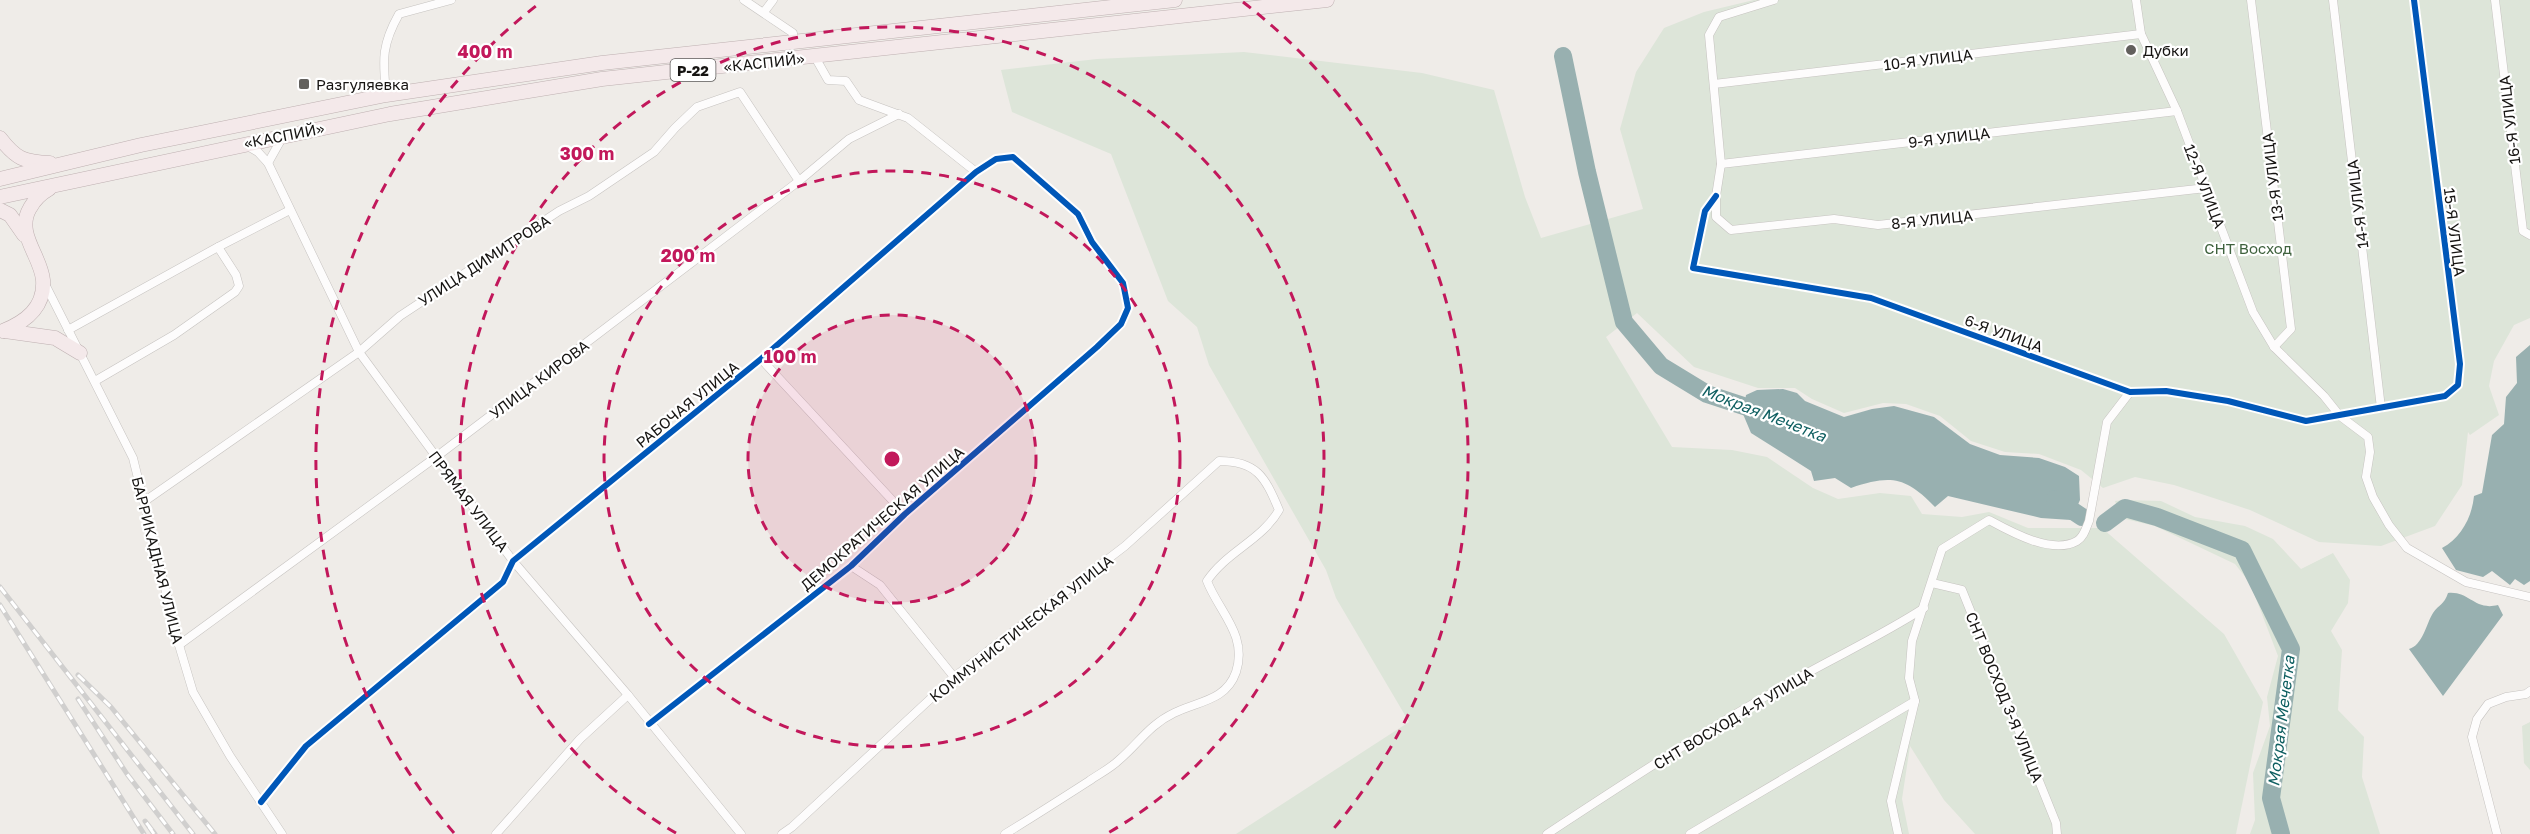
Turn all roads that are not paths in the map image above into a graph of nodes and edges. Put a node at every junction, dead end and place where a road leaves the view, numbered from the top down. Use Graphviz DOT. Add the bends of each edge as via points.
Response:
graph roads {
  1 [pos="451,0"];
  2 [pos="744,0"];
  3 [pos="773,0"];
  4 [pos="1175,0"];
  5 [pos="1328,0"];
  6 [pos="1774,0"];
  7 [pos="2136,0"];
  8 [pos="2251,0"];
  9 [pos="2333,0"];
  10 [pos="2414,0"];
  11 [pos="2495,0"];
  12 [pos="764,12"];
  13 [pos="2141,34"];
  14 [pos="793,37"];
  15 [pos="815,57"];
  16 [pos="1714,84"];
  17 [pos="386,95"];
  18 [pos="2177,111"];
  19 [pos="899,114"];
  20 [pos="285,136"];
  21 [pos="0,138"];
  22 [pos="243,143"];
  23 [pos="268,163"];
  24 [pos="61,164"];
  25 [pos="1721,164"];
  26 [pos="976,172"];
  27 [pos="0,179"];
  28 [pos="799,181"];
  29 [pos="65,182"];
  30 [pos="2206,188"];
  31 [pos="1716,196"];
  32 [pos="0,197"];
  33 [pos="0,210"];
  34 [pos="290,210"];
  35 [pos="2530,235"];
  36 [pos="218,247"];
  37 [pos="31,248"];
  38 [pos="43,279"];
  39 [pos="68,330"];
  40 [pos="1,331"];
  41 [pos="2274,347"];
  42 [pos="1097,348"];
  43 [pos="360,352"];
  44 [pos="80,353"];
  45 [pos="761,359"];
  46 [pos="95,381"];
  47 [pos="2130,392"];
  48 [pos="2380,408"];
  49 [pos="2340,416"];
  50 [pos="436,457"];
  51 [pos="145,501"];
  52 [pos="905,514"];
  53 [pos="513,561"];
  54 [pos="851,566"];
  55 [pos="1932,583"];
  56 [pos="2530,597"];
  57 [pos="1924,608"];
  58 [pos="179,645"];
  59 [pos="954,677"];
  60 [pos="2530,691"];
  61 [pos="628,695"];
  62 [pos="1915,701"];
  63 [pos="649,724"];
  64 [pos="261,802"];
  65 [pos="282,834"];
  66 [pos="496,834"];
  67 [pos="741,834"];
  68 [pos="782,834"];
  69 [pos="1005,834"];
  70 [pos="1547,834"];
  71 [pos="1690,834"];
  72 [pos="1899,834"];
  73 [pos="2057,834"];
  74 [pos="2497,834"];
  1 -- 17 [label="street" via="399,14 383,55"];
  2 -- 12 [label="street"];
  3 -- 12 [label="street"];
  4 -- 14 [label="highway, «КАСПИЙ» / Р-22" via="810,39"];
  5 -- 15 [label="highway, «КАСПИЙ» / Р-22"];
  6 -- 16 [label="street, 8-Я УЛИЦА" via="1719,17 1709,35"];
  7 -- 13 [label="street, 12-Я УЛИЦА"];
  8 -- 41 [label="street, 13-Я УЛИЦА" via="2291,329"];
  9 -- 48 [label="street, 14-Я УЛИЦА"];
  10 -- 48 [label="street, 15-Я УЛИЦА" via="2460,364 2458,386 2445,396"];
  11 -- 35 [label="street, 16-Я УЛИЦА" via="2523,231"];
  12 -- 14 [label="street"];
  13 -- 16 [label="street, 10-Я УЛИЦА"];
  13 -- 18 [label="street, 12-Я УЛИЦА"];
  14 -- 17 [label="highway, «КАСПИЙ» / Р-22"];
  15 -- 19 [label="street" via="828,80 846,81 859,100"];
  15 -- 20 [label="highway, «КАСПИЙ» / Р-22" via="602,79 390,114"];
  16 -- 25 [label="street, 8-Я УЛИЦА"];
  17 -- 24 [label="highway, «КАСПИЙ» / Р-22"];
  18 -- 25 [label="street, 9-Я УЛИЦА"];
  18 -- 30 [label="street, 12-Я УЛИЦА"];
  19 -- 26 [label="street"];
  19 -- 28 [label="street, УЛИЦА КИРОВА" via="849,139"];
  20 -- 22 [label="highway, «КАСПИЙ» / Р-22"];
  20 -- 23 [label="street" via="278,141"];
  21 -- 24 [label="highway" via="13,154 24,160"];
  22 -- 23 [label="street"];
  22 -- 29 [label="highway, «КАСПИЙ» / Р-22"];
  23 -- 34 [label="street, ПРЯМАЯ УЛИЦА"];
  24 -- 27 [label="highway, Р-22"];
  25 -- 31 [label="street, 8-Я УЛИЦА"];
  26 -- 42 [label="street, РАБОЧАЯ УЛИЦА" via="996,159 1013,158 1078,214 1092,242 1123,283 1128,308 1121,324"];
  26 -- 45 [label="street, РАБОЧАЯ УЛИЦА"];
  28 -- 43 [label="street, УЛИЦА ДИМИТРОВА" via="740,92 697,106 654,152 400,316"];
  28 -- 50 [label="street, УЛИЦА КИРОВА"];
  29 -- 32 [label="highway, Р-22"];
  29 -- 37 [label="highway" via="40,193 25,216"];
  30 -- 31 [label="street, 8-Я УЛИЦА" via="1878,225 1834,219 1731,230 1716,217"];
  30 -- 41 [label="street, 12-Я УЛИЦА" via="2253,312"];
  31 -- 47 [label="street, 6-Я УЛИЦА" via="1705,211 1693,268 1871,298"];
  33 -- 37 [label="highway" via="19,224"];
  34 -- 36 [label="street"];
  34 -- 43 [label="street, ПРЯМАЯ УЛИЦА"];
  36 -- 39 [label="street"];
  36 -- 46 [label="street" via="236,275 239,286 235,292 174,335"];
  37 -- 38 [label="highway"];
  38 -- 39 [label="street, БАРРИКАДНАЯ УЛИЦА"];
  38 -- 40 [label="highway" via="39,304 22,323"];
  39 -- 44 [label="street, БАРРИКАДНАЯ УЛИЦА"];
  40 -- 44 [label="highway" via="55,338"];
  41 -- 49 [label="street, 12-Я УЛИЦА"];
  42 -- 52 [label="street, ДЕМОКРАТИЧЕСКАЯ УЛИЦА"];
  43 -- 50 [label="street, ПРЯМАЯ УЛИЦА"];
  43 -- 51 [label="street, УЛИЦА ДИМИТРОВА"];
  44 -- 46 [label="street, БАРРИКАДНАЯ УЛИЦА"];
  45 -- 52 [label="street"];
  45 -- 53 [label="street, РАБОЧАЯ УЛИЦА"];
  46 -- 51 [label="street, БАРРИКАДНАЯ УЛИЦА" via="133,458"];
  47 -- 49 [label="street, 6-Я УЛИЦА" via="2166,391 2228,401 2306,421"];
  47 -- 55 [label="street" via="2107,422 2089,521 2077,541 2055,545 2032,540 1989,520 1942,549"];
  48 -- 49 [label="street, 6-Я УЛИЦА"];
  49 -- 56 [label="street, 12-Я УЛИЦА" via="2368,436 2366,477 2388,525 2407,548 2466,582"];
  50 -- 53 [label="street, ПРЯМАЯ УЛИЦА"];
  50 -- 58 [label="street, УЛИЦА КИРОВА"];
  51 -- 58 [label="street, БАРРИКАДНАЯ УЛИЦА"];
  52 -- 54 [label="street, ДЕМОКРАТИЧЕСКАЯ УЛИЦА"];
  53 -- 61 [label="street, ПРЯМАЯ УЛИЦА"];
  53 -- 64 [label="street, РАБОЧАЯ УЛИЦА" via="503,582 306,746"];
  54 -- 59 [label="street" via="880,585"];
  54 -- 63 [label="street, ДЕМОКРАТИЧЕСКАЯ УЛИЦА"];
  55 -- 57 [label="street"];
  55 -- 73 [label="street, СНТ ВОСХОД 3-Я УЛИЦА" via="1962,590 2056,823"];
  57 -- 62 [label="street" via="1912,641 1909,678"];
  57 -- 70 [label="street, СНТ ВОСХОД 4-Я УЛИЦА" via="1799,678"];
  58 -- 64 [label="street, БАРРИКАДНАЯ УЛИЦА" via="192,692"];
  59 -- 68 [label="street, КОММУНИСТИЧЕСКАЯ УЛИЦА"];
  59 -- 69 [label="street, КОММУНИСТИЧЕСКАЯ УЛИЦА" via="1125,546 1219,461 1237,461 1253,467 1268,483 1279,510 1271,525 1216,567 1206,580 1231,622 1239,646 1236,672 1226,690 1150,727 1119,760"];
  60 -- 74 [label="street" via="2488,704 2477,719 2472,737"];
  61 -- 63 [label="street, ПРЯМАЯ УЛИЦА"];
  61 -- 66 [label="street" via="580,739"];
  62 -- 71 [label="street"];
  62 -- 72 [label="street" via="1891,801"];
  63 -- 67 [label="street, ПРЯМАЯ УЛИЦА"];
  64 -- 65 [label="street, БАРРИКАДНАЯ УЛИЦА"];
}
